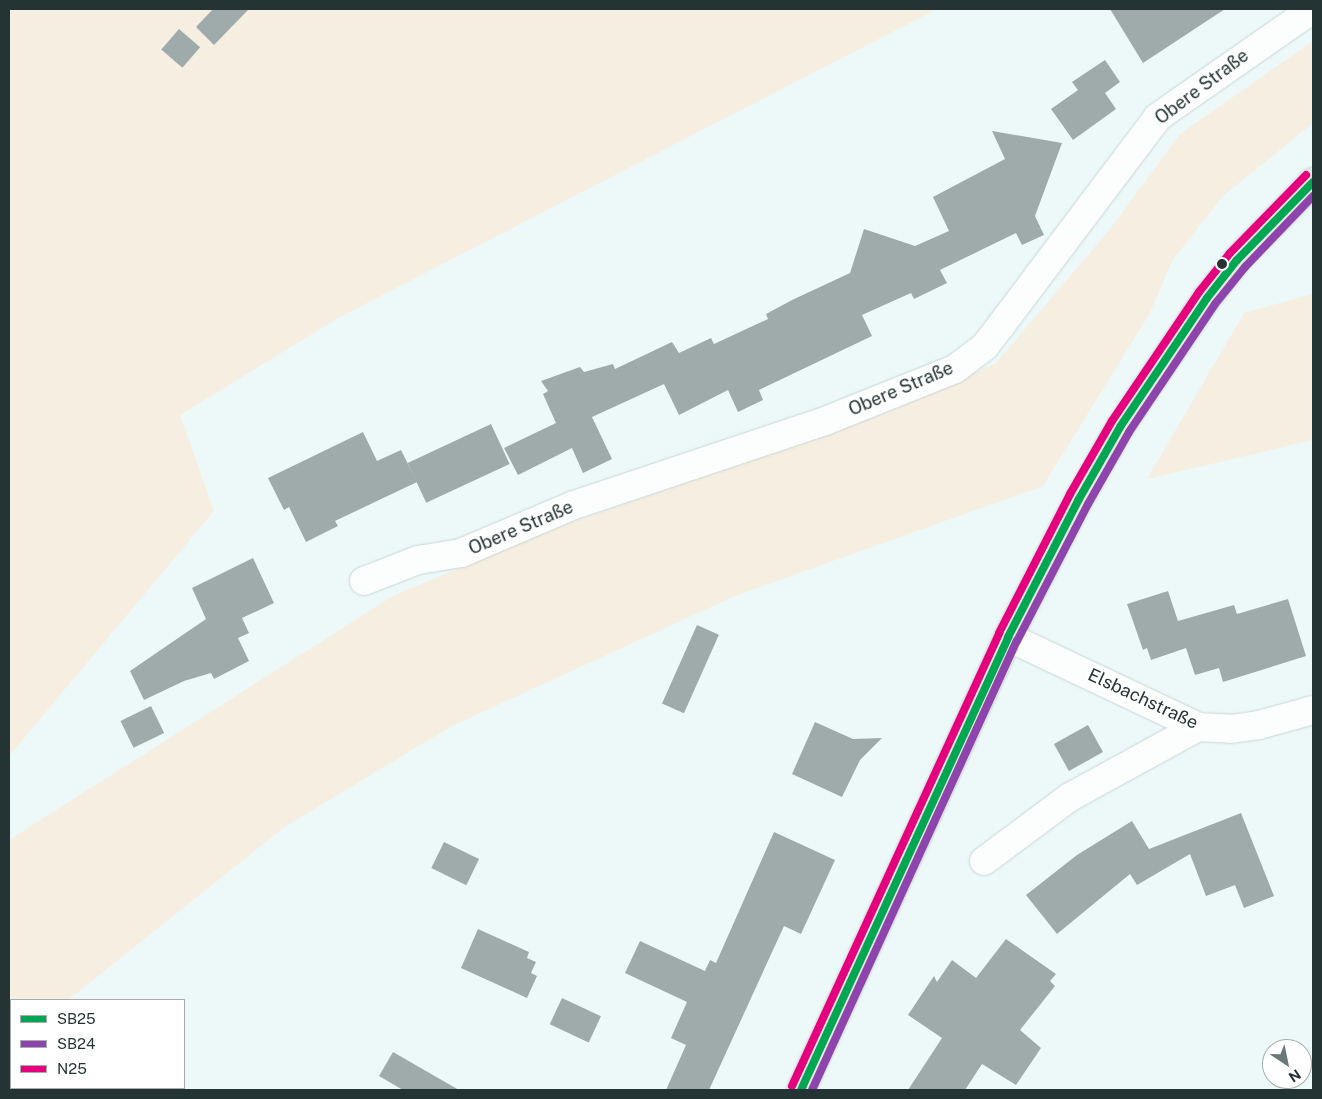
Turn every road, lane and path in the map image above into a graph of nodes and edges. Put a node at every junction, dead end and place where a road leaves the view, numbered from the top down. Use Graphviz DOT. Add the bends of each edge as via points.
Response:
graph roads {
  1 [pos="1313,10"];
  2 [pos="1313,182"];
  3 [pos="364,581"];
  4 [pos="1008,637"];
  5 [pos="1313,710"];
  6 [pos="1198,727"];
  7 [pos="984,861"];
  8 [pos="801,1090"];
  1 -- 3 [label="street, Obere Straße" via="1158,117 1008,317 984,346 954,369 825,421 574,505 460,553 418,560"];
  2 -- 4 [label="main road" via="1226,273 1120,427 1042,567"];
  4 -- 6 [label="street, Elsbachstraße"];
  4 -- 8 [label="main road"];
  5 -- 6 [label="street, Elsbachstraße" via="1259,725 1230,729"];
  6 -- 7 [label="street" via="1070,797"];
}
